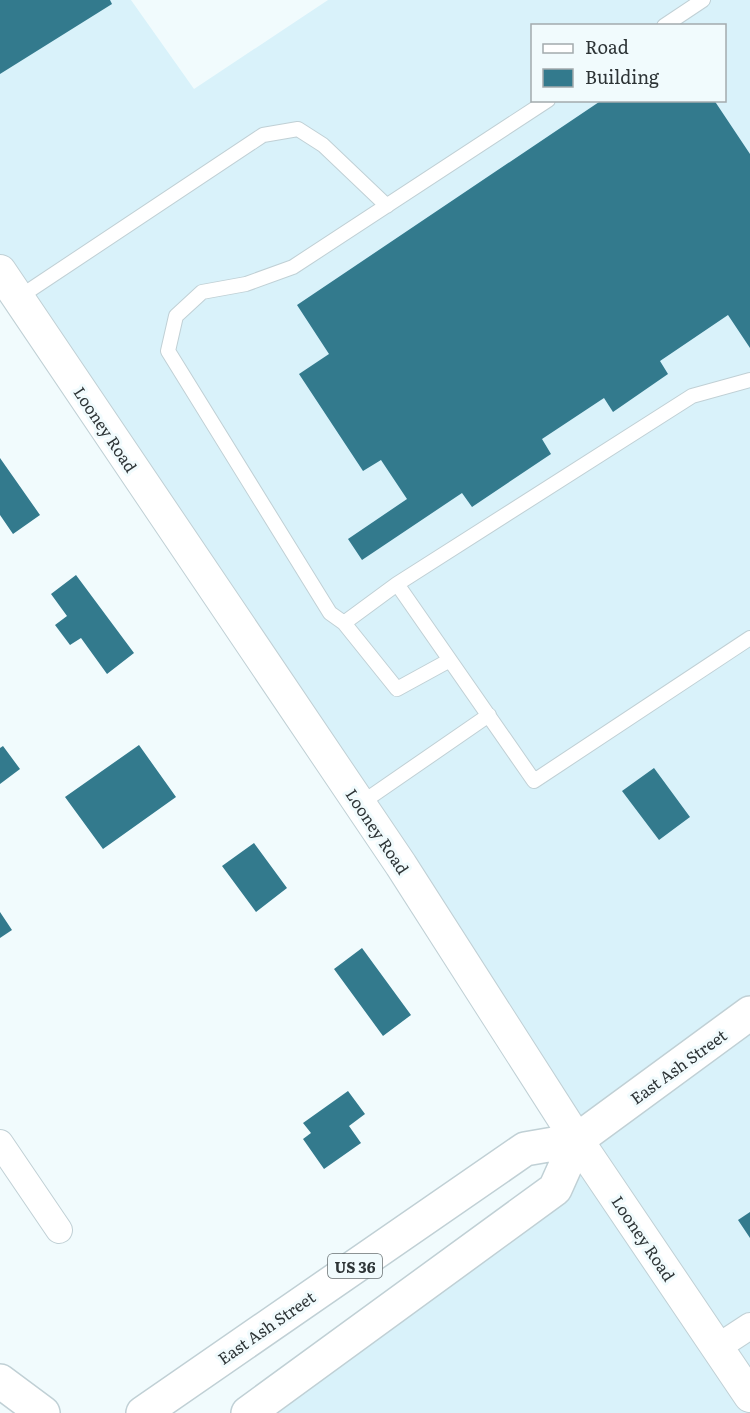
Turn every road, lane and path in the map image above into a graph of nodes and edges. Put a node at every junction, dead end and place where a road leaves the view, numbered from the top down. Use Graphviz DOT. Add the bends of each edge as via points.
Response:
graph roads {
  1 [pos="703,0"];
  2 [pos="666,24"];
  3 [pos="545,102"];
  4 [pos="387,206"];
  5 [pos="0,271"];
  6 [pos="18,298"];
  7 [pos="750,380"];
  8 [pos="398,584"];
  9 [pos="344,623"];
  10 [pos="750,638"];
  11 [pos="450,660"];
  12 [pos="489,715"];
  13 [pos="360,804"];
  14 [pos="750,1013"];
  15 [pos="577,1140"];
  16 [pos="0,1143"];
  17 [pos="59,1230"];
  18 [pos="750,1326"];
  19 [pos="718,1347"];
  20 [pos="0,1380"];
  21 [pos="750,1396"];
  22 [pos="43,1413"];
  23 [pos="143,1413"];
  24 [pos="248,1413"];
  1 -- 2 [label="lane"];
  3 -- 4 [label="lane"];
  4 -- 6 [label="lane" via="323,145 298,129 263,135"];
  4 -- 9 [label="lane" via="293,267 246,285 202,292 176,316 168,351 330,613"];
  5 -- 6 [label="street, Looney Road"];
  6 -- 13 [label="street, Looney Road"];
  7 -- 8 [label="lane" via="692,396"];
  8 -- 9 [label="lane"];
  8 -- 11 [label="lane"];
  9 -- 11 [label="lane" via="397,689"];
  10 -- 12 [label="lane" via="534,781"];
  11 -- 12 [label="lane"];
  12 -- 13 [label="lane"];
  13 -- 15 [label="street, Looney Road"];
  14 -- 15 [label="main road, East Ash Street / US 36"];
  15 -- 19 [label="street, Looney Road"];
  15 -- 23 [label="main road, East Ash Street / US 36" via="525,1149"];
  15 -- 24 [label="main road, East Ash Street / US 36" via="555,1189"];
  16 -- 17 [label="street"];
  18 -- 19 [label="street"];
  19 -- 21 [label="street, Looney Road"];
  20 -- 22 [label="main road"];
}
